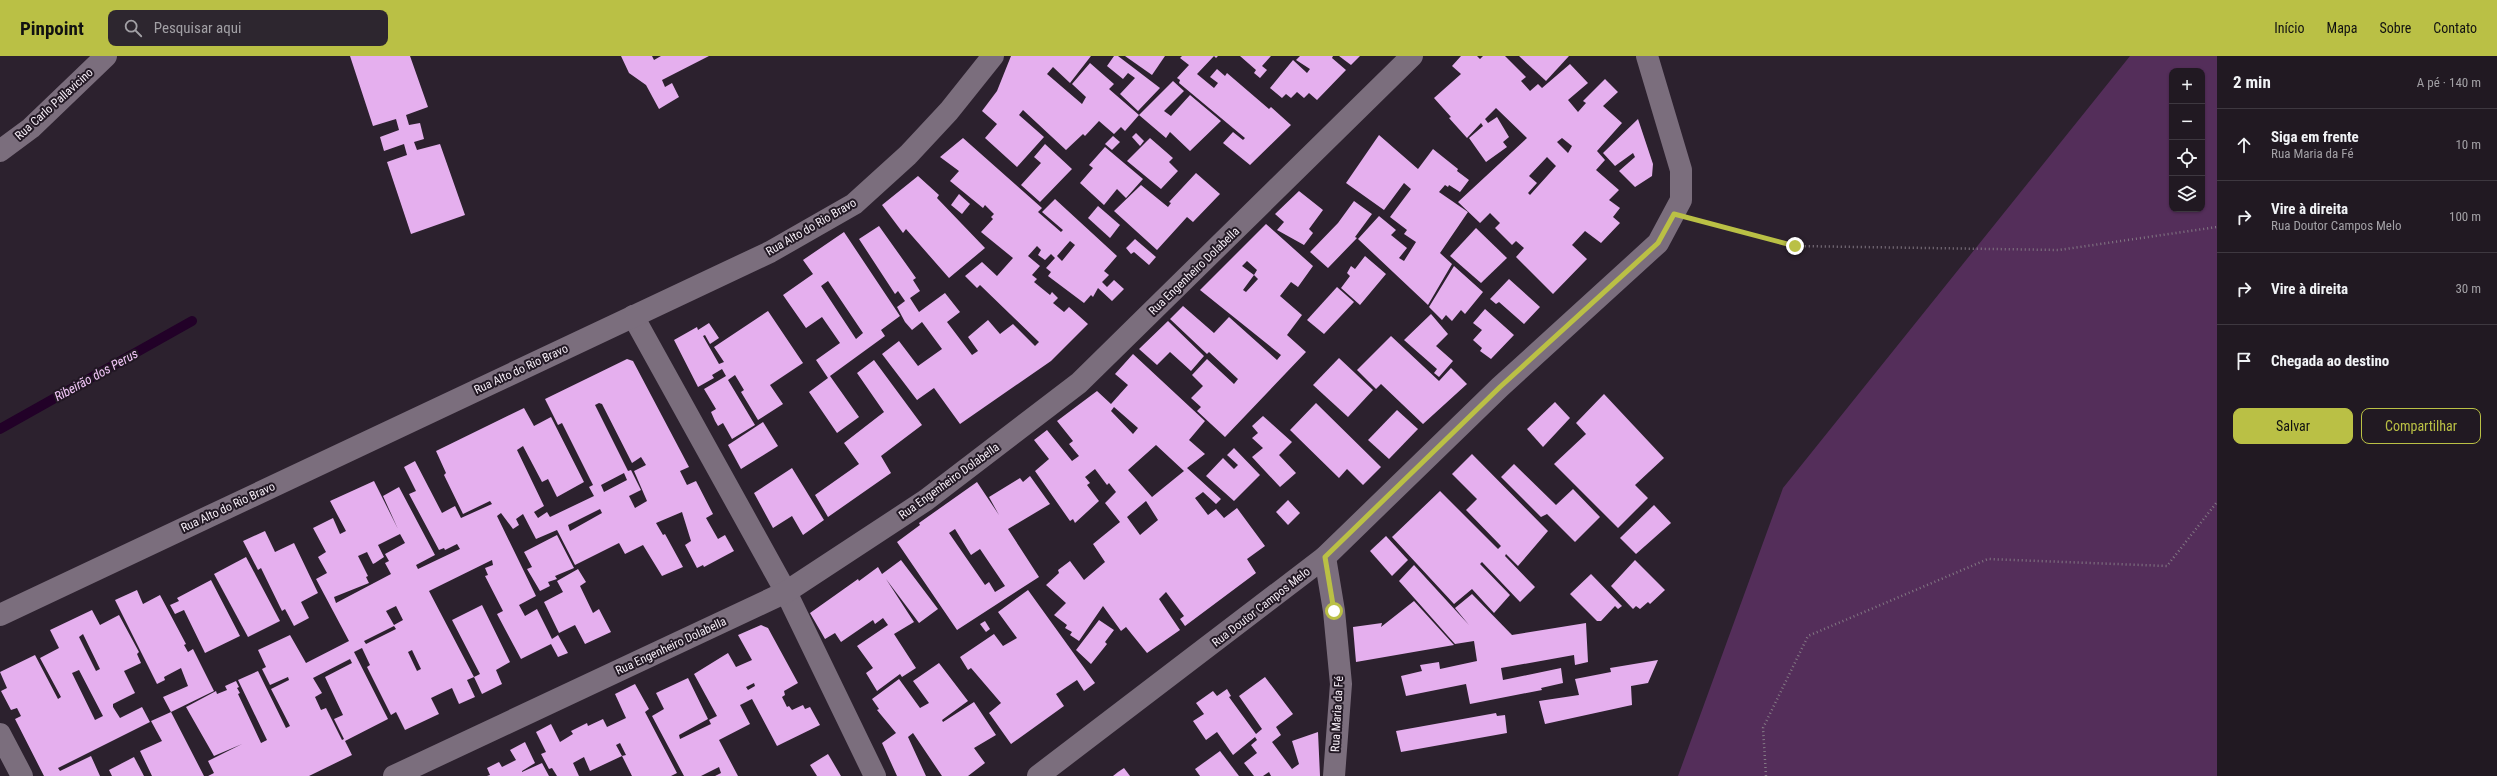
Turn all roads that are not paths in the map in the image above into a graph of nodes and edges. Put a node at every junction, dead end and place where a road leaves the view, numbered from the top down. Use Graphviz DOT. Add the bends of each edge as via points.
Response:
graph roads {
  1 [pos="106,56"];
  2 [pos="993,56"];
  3 [pos="1412,56"];
  4 [pos="1647,56"];
  5 [pos="0,151"];
  6 [pos="633,316"];
  7 [pos="1325,557"];
  8 [pos="786,592"];
  9 [pos="0,615"];
  10 [pos="0,734"];
  11 [pos="22,776"];
  12 [pos="394,776"];
  13 [pos="875,776"];
  14 [pos="1038,776"];
  15 [pos="1334,776"];
  1 -- 5 [label="street, Rua Carlo Pallavicino" via="31,128"];
  2 -- 6 [label="street, Rua Alto do Rio Bravo" via="949,111 908,155 854,204 770,252"];
  3 -- 8 [label="street, Rua Engenheiro Dolabella" via="1079,384 926,500"];
  4 -- 7 [label="street, Rua Doutor Campos Melo" via="1680,170 1680,200 1658,243 1500,387"];
  6 -- 8 [label="street"];
  6 -- 9 [label="street, Rua Alto do Rio Bravo"];
  7 -- 14 [label="street, Rua Doutor Campos Melo"];
  7 -- 15 [label="street, Rua Maria da Fé" via="1334,611 1341,684"];
  8 -- 12 [label="street, Rua Engenheiro Dolabella"];
  8 -- 13 [label="street"];
  10 -- 11 [label="street"];
}
